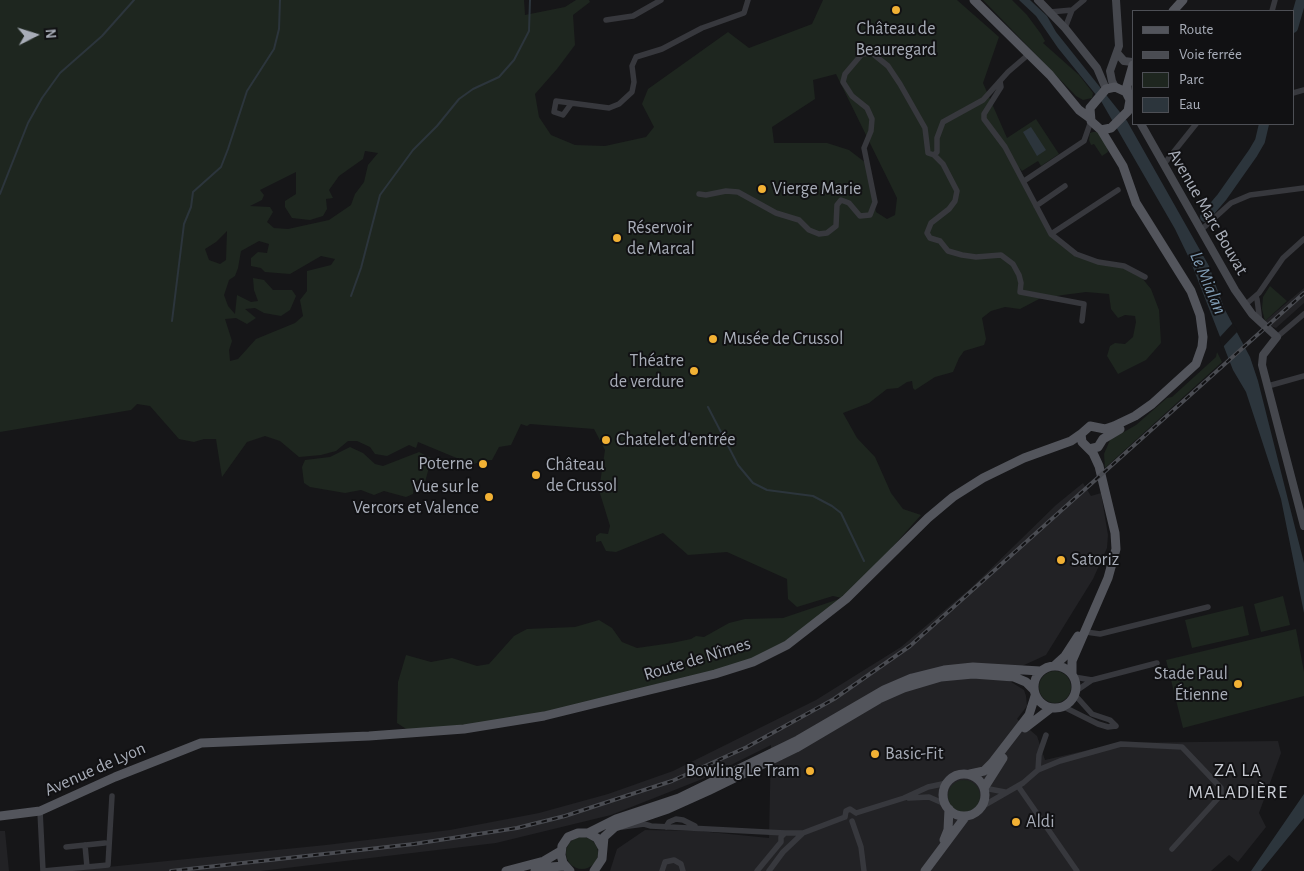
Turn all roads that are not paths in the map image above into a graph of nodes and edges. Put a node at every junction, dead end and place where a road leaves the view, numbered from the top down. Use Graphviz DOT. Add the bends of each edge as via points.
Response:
graph roads {
  1 [pos="660,0"];
  2 [pos="748,0"];
  3 [pos="974,0"];
  4 [pos="1038,0"];
  5 [pos="1084,0"];
  6 [pos="1116,0"];
  7 [pos="1183,0"];
  8 [pos="1072,10"];
  9 [pos="1175,10"];
  10 [pos="1050,12"];
  11 [pos="606,20"];
  12 [pos="1066,28"];
  13 [pos="1117,53"];
  14 [pos="1030,54"];
  15 [pos="1132,63"];
  16 [pos="1000,81"];
  17 [pos="1112,88"];
  18 [pos="1072,100"];
  19 [pos="571,104"];
  20 [pos="1092,104"];
  21 [pos="1130,108"];
  22 [pos="1095,124"];
  23 [pos="1143,125"];
  24 [pos="1195,125"];
  25 [pos="1112,128"];
  26 [pos="1113,151"];
  27 [pos="934,155"];
  28 [pos="1164,164"];
  29 [pos="1024,181"];
  30 [pos="1065,186"];
  31 [pos="1304,188"];
  32 [pos="1118,190"];
  33 [pos="699,194"];
  34 [pos="1036,206"];
  35 [pos="1201,230"];
  36 [pos="1051,234"];
  37 [pos="1304,239"];
  38 [pos="1145,277"];
  39 [pos="1258,296"];
  40 [pos="1245,305"];
  41 [pos="1252,314"];
  42 [pos="1304,314"];
  43 [pos="1082,321"];
  44 [pos="1260,322"];
  45 [pos="1277,337"];
  46 [pos="1304,376"];
  47 [pos="1268,386"];
  48 [pos="1152,404"];
  49 [pos="1099,429"];
  50 [pos="1081,434"];
  51 [pos="1102,443"];
  52 [pos="1086,447"];
  53 [pos="1045,451"];
  54 [pos="1099,466"];
  55 [pos="1109,509"];
  56 [pos="1304,526"];
  57 [pos="1208,607"];
  58 [pos="1086,632"];
  59 [pos="1157,663"];
  60 [pos="1054,666"];
  61 [pos="1040,671"];
  62 [pos="1073,676"];
  63 [pos="1092,680"];
  64 [pos="1034,692"];
  65 [pos="1075,693"];
  66 [pos="1064,707"];
  67 [pos="1051,708"];
  68 [pos="1046,735"];
  69 [pos="201,743"];
  70 [pos="1038,770"];
  71 [pos="969,774"];
  72 [pos="947,783"];
  73 [pos="1018,786"];
  74 [pos="984,788"];
  75 [pos="1007,792"];
  76 [pos="112,796"];
  77 [pos="904,798"];
  78 [pos="982,806"];
  79 [pos="947,807"];
  80 [pos="40,811"];
  81 [pos="856,813"];
  82 [pos="0,816"];
  83 [pos="966,816"];
  84 [pos="845,817"];
  85 [pos="852,821"];
  86 [pos="615,827"];
  87 [pos="770,832"];
  88 [pos="588,833"];
  89 [pos="785,833"];
  90 [pos="803,833"];
  91 [pos="792,834"];
  92 [pos="780,841"];
  93 [pos="795,841"];
  94 [pos="105,843"];
  95 [pos="85,845"];
  96 [pos="66,847"];
  97 [pos="602,847"];
  98 [pos="788,847"];
  99 [pos="940,849"];
  100 [pos="1172,849"];
  101 [pos="561,851"];
  102 [pos="87,867"];
  103 [pos="567,869"];
  104 [pos="1075,869"];
  105 [pos="596,870"];
  106 [pos="43,871"];
  107 [pos="506,871"];
  108 [pos="536,871"];
  109 [pos="662,871"];
  110 [pos="683,871"];
  111 [pos="757,871"];
  112 [pos="769,871"];
  113 [pos="864,871"];
  114 [pos="925,871"];
  115 [pos="1068,871"];
  1 -- 11 [label="street" via="633,16"];
  2 -- 19 [label="street" via="744,13 702,28 662,50 636,58 632,66 632,92 618,104 609,108"];
  3 -- 14 [label="main road"];
  4 -- 10 [label="street"];
  5 -- 8 [label="street"];
  6 -- 13 [label="street"];
  7 -- 9 [label="main road"];
  8 -- 10 [label="street"];
  8 -- 12 [label="street"];
  10 -- 12 [label="street"];
  12 -- 17 [label="street"];
  13 -- 15 [label="street" via="1122,60"];
  13 -- 17 [label="street" via="1110,71"];
  14 -- 16 [label="street"];
  14 -- 18 [label="main road"];
  15 -- 17 [label="main road"];
  15 -- 21 [label="main road" via="1127,86"];
  16 -- 27 [label="street" via="983,100 943,122"];
  16 -- 29 [label="street" via="984,119"];
  17 -- 20 [label="main road"];
  17 -- 21 [label="main road"];
  18 -- 20 [label="main road" via="1084,106"];
  18 -- 22 [label="main road"];
  19 -- 19 [label="street" via="556,101 554,112 563,115"];
  20 -- 22 [label="main road"];
  21 -- 25 [label="main road"];
  22 -- 25 [label="main road"];
  22 -- 26 [label="main road"];
  22 -- 29 [label="street" via="1084,141"];
  23 -- 28 [label="street, Avenue Marc Bouvat"];
  24 -- 28 [label="street"];
  25 -- 26 [label="main road"];
  26 -- 48 [label="main road" via="1123,166 1136,203 1187,284 1198,307 1203,329 1202,347 1196,364"];
  27 -- 33 [label="street" via="928,153 925,128 888,66 876,55 865,53 846,72 843,82 852,96 867,108 872,119 864,150 874,196 870,215 860,216 849,203 841,200 837,205 836,226 828,233 819,234 799,220 776,213 738,192"];
  27 -- 43 [label="street" via="952,177 957,191 949,209 931,223 927,233 930,238 940,241 948,251 962,255 1001,255 1014,264 1021,283 1020,292 1084,304"];
  28 -- 35 [label="street, Avenue Marc Bouvat"];
  29 -- 34 [label="street"];
  30 -- 34 [label="street"];
  31 -- 35 [label="street" via="1250,196 1231,203"];
  32 -- 36 [label="street"];
  34 -- 36 [label="street"];
  35 -- 40 [label="street, Avenue Marc Bouvat"];
  36 -- 38 [label="street" via="1076,254 1124,266"];
  37 -- 39 [label="street" via="1283,258"];
  39 -- 40 [label="street"];
  39 -- 41 [label="street"];
  39 -- 44 [label="street"];
  40 -- 41 [label="street, Avenue Marc Bouvat"];
  41 -- 44 [label="street, Avenue Marc Bouvat"];
  42 -- 45 [label="street"];
  44 -- 45 [label="street, Avenue Marc Bouvat"];
  45 -- 47 [label="street" via="1263,355 1262,365"];
  46 -- 47 [label="street"];
  47 -- 56 [label="street"];
  48 -- 49 [label="main road" via="1120,424"];
  48 -- 51 [label="main road, Route de Nîmes" via="1138,419"];
  49 -- 50 [label="main road, Route de Nîmes" via="1088,427"];
  49 -- 51 [label="main road"];
  50 -- 52 [label="main road"];
  50 -- 53 [label="main road, Route de Nîmes"];
  51 -- 52 [label="main road, Route de Nîmes"];
  51 -- 54 [label="main road"];
  52 -- 53 [label="main road, Route de Nîmes"];
  52 -- 54 [label="main road"];
  53 -- 69 [label="main road, Route de Nîmes" via="983,478 953,497 846,599 787,644 753,662 544,716 464,729"];
  54 -- 55 [label="main road"];
  55 -- 58 [label="main road" via="1115,539 1114,563"];
  55 -- 60 [label="main road" via="1110,542 1105,571 1081,631"];
  57 -- 58 [label="street" via="1100,634"];
  58 -- 62 [label="main road" via="1072,661"];
  59 -- 63 [label="street"];
  60 -- 61 [label="main road"];
  60 -- 62 [label="main road" via="1064,668"];
  61 -- 64 [label="main road" via="1035,679"];
  61 -- 88 [label="main road" via="973,667 912,678 879,693 798,740 680,798 616,819"];
  62 -- 63 [label="street"];
  62 -- 65 [label="main road"];
  63 -- 65 [label="street"];
  64 -- 67 [label="main road" via="1041,704"];
  64 -- 71 [label="main road" via="1029,716 992,763 984,770"];
  64 -- 86 [label="main road" via="1026,682 1014,676 984,674 941,678 913,685 884,697 796,748 708,791"];
  65 -- 66 [label="main road"];
  65 -- 66 [label="street" via="1092,714 1110,720 1116,726 1098,724"];
  66 -- 67 [label="main road"];
  67 -- 74 [label="main road" via="1025,728"];
  68 -- 70 [label="street"];
  69 -- 80 [label="main road, Avenue de Lyon"];
  70 -- 73 [label="street"];
  70 -- 100 [label="street" via="1060,760 1128,744 1182,747 1221,788 1221,795"];
  71 -- 72 [label="main road" via="958,775"];
  71 -- 74 [label="main road" via="979,779"];
  72 -- 77 [label="street"];
  72 -- 79 [label="main road" via="944,790"];
  73 -- 75 [label="street"];
  73 -- 104 [label="street"];
  74 -- 75 [label="street"];
  74 -- 78 [label="main road"];
  75 -- 78 [label="street"];
  76 -- 102 [label="street" via="108,865"];
  77 -- 79 [label="street" via="928,797"];
  77 -- 81 [label="street"];
  78 -- 83 [label="main road" via="976,813"];
  79 -- 83 [label="main road" via="957,815"];
  79 -- 99 [label="main road" via="948,830"];
  80 -- 82 [label="main road, Avenue de Lyon"];
  80 -- 106 [label="street"];
  81 -- 84 [label="street" via="850,809"];
  81 -- 85 [label="street"];
  83 -- 99 [label="main road"];
  84 -- 85 [label="street"];
  84 -- 90 [label="street"];
  85 -- 113 [label="street" via="861,847"];
  86 -- 87 [label="street" via="644,824"];
  86 -- 97 [label="main road" via="607,833"];
  87 -- 89 [label="street"];
  87 -- 92 [label="street"];
  88 -- 97 [label="main road" via="597,838"];
  88 -- 101 [label="main road" via="573,834"];
  89 -- 91 [label="street"];
  89 -- 92 [label="street"];
  90 -- 91 [label="street"];
  90 -- 93 [label="street"];
  91 -- 93 [label="street"];
  92 -- 98 [label="street"];
  92 -- 111 [label="street"];
  93 -- 98 [label="street"];
  94 -- 95 [label="street"];
  95 -- 96 [label="street"];
  95 -- 102 [label="street"];
  97 -- 105 [label="main road" via="602,859"];
  98 -- 112 [label="street"];
  99 -- 114 [label="main road"];
  101 -- 103 [label="main road"];
  101 -- 107 [label="main road" via="544,861"];
  102 -- 106 [label="street"];
  103 -- 108 [label="main road" via="550,866"];
  104 -- 115 [label="street"];
  109 -- 110 [label="street" via="666,862 674,860 681,864"];
}
